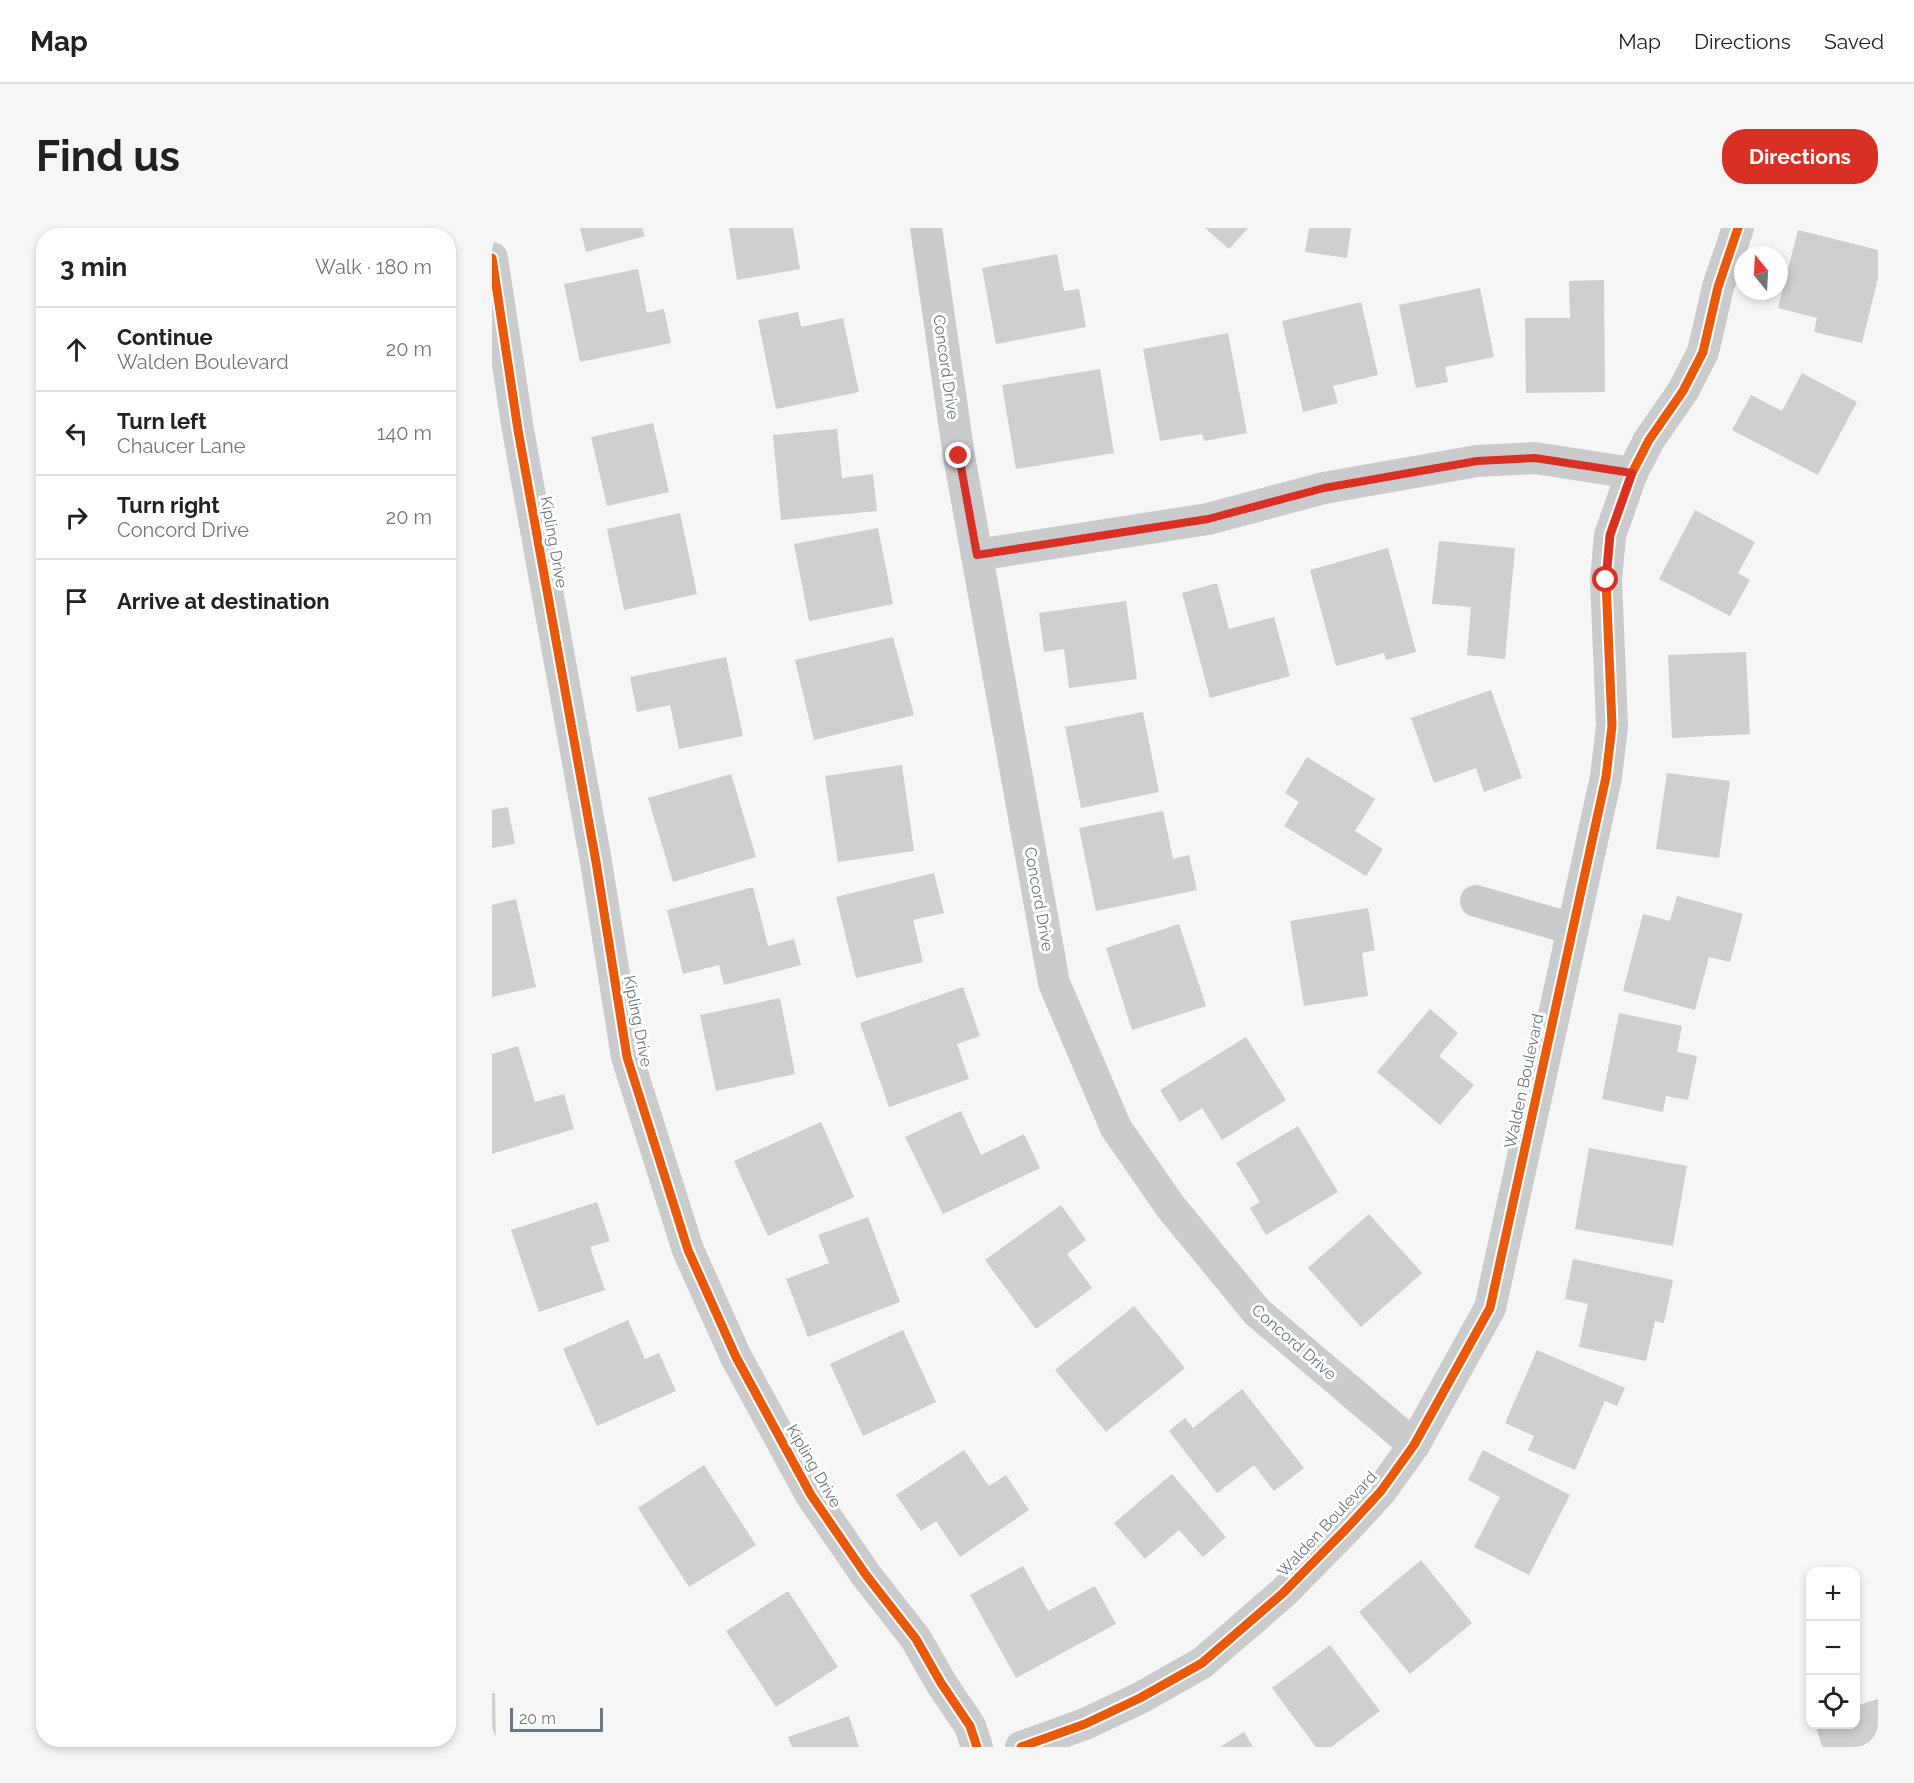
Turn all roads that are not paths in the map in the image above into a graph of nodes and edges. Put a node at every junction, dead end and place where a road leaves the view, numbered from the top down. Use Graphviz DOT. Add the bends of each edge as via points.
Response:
graph roads {
  1 [pos="926,228"];
  2 [pos="1738,228"];
  3 [pos="492,258"];
  4 [pos="1632,473"];
  5 [pos="977,555"];
  6 [pos="1476,901"];
  7 [pos="1573,929"];
  8 [pos="1414,1445"];
  9 [pos="977,1747"];
  10 [pos="1021,1747"];
  1 -- 5 [label="street, Concord Drive"];
  2 -- 4 [label="street, Walden Boulevard" via="1718,287 1703,352"];
  3 -- 9 [label="street, Kipling Drive" via="518,430 627,1057 688,1250 736,1357 811,1495 916,1640 970,1726"];
  4 -- 5 [label="street" via="1535,458 1477,461 1324,488 1208,519"];
  4 -- 7 [label="street, Walden Boulevard" via="1610,535 1606,580 1612,726"];
  5 -- 8 [label="street, Concord Drive" via="1054,982 1116,1128 1170,1206 1257,1312"];
  6 -- 7 [label="street"];
  7 -- 8 [label="street, Walden Boulevard" via="1490,1308"];
  8 -- 10 [label="street, Walden Boulevard" via="1381,1491 1348,1527 1283,1593 1202,1663 1085,1724"];
}
